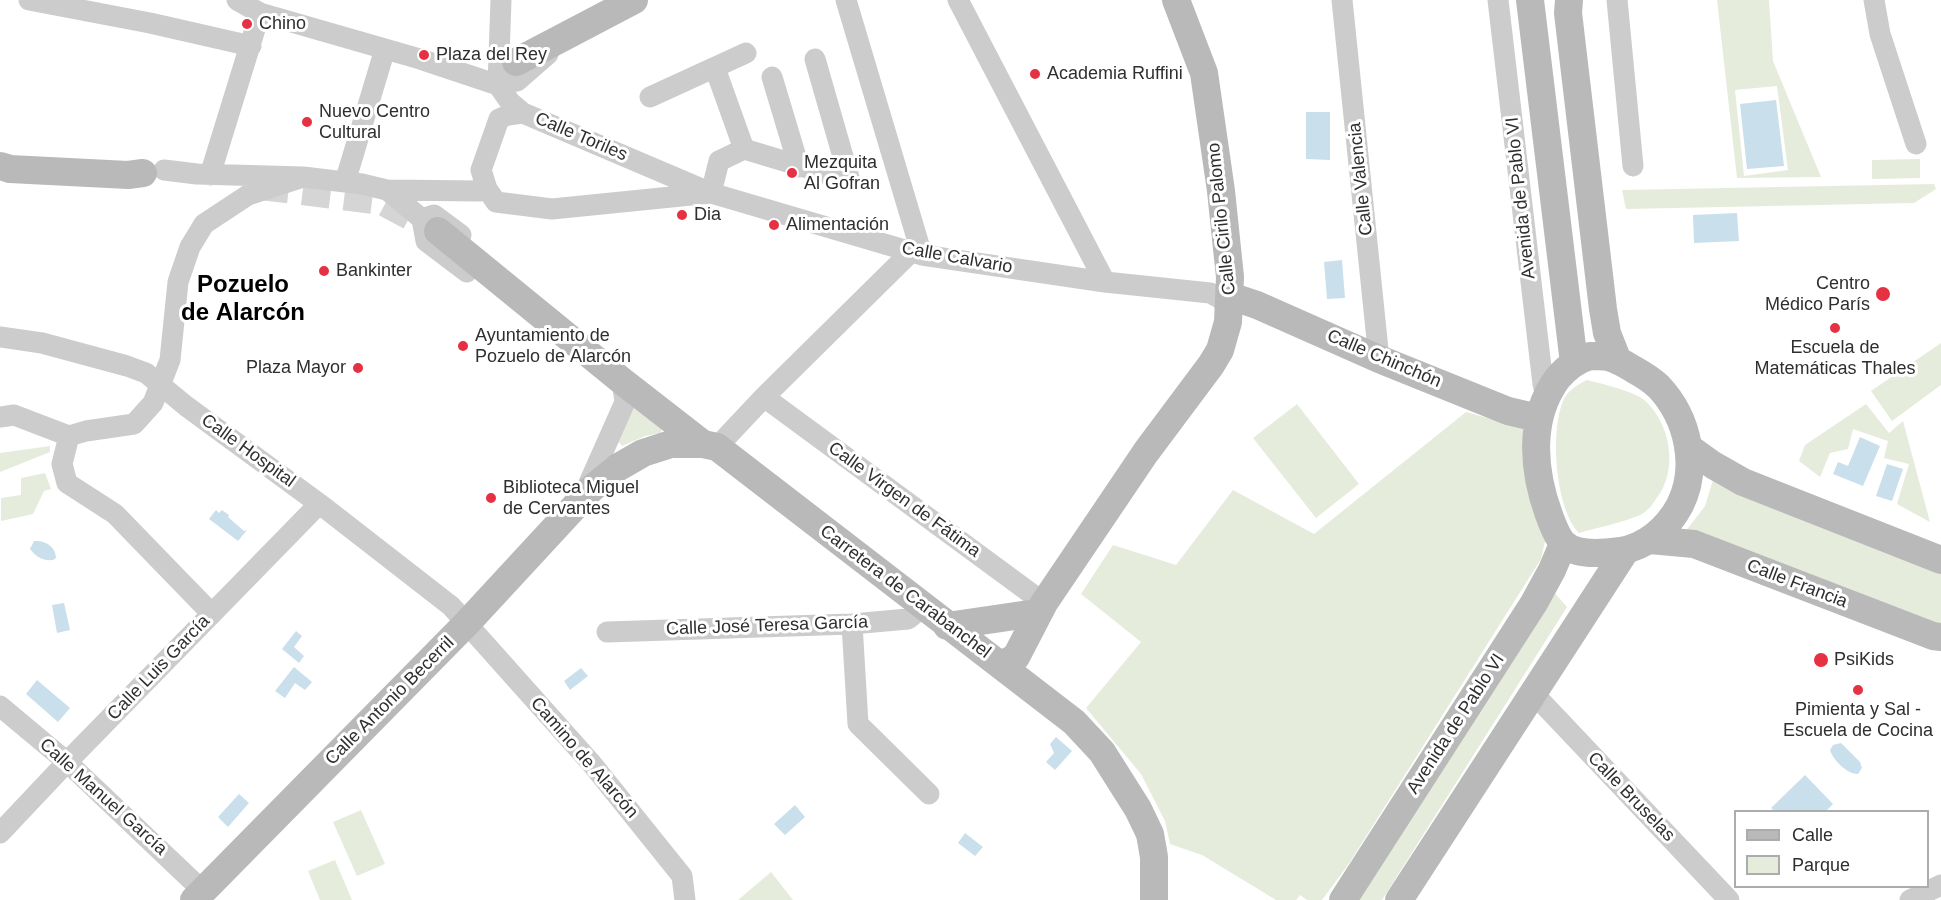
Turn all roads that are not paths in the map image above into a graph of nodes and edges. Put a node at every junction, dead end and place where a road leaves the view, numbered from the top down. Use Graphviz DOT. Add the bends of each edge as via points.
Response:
graph roads {
  1 [pos="29,0"];
  2 [pos="237,0"];
  3 [pos="501,0"];
  4 [pos="634,0"];
  5 [pos="643,0"];
  6 [pos="846,0"];
  7 [pos="958,0"];
  8 [pos="1176,0"];
  9 [pos="1342,0"];
  10 [pos="1498,0"];
  11 [pos="1530,0"];
  12 [pos="1569,0"];
  13 [pos="1617,0"];
  14 [pos="1874,0"];
  15 [pos="260,13"];
  16 [pos="251,46"];
  17 [pos="385,49"];
  18 [pos="746,53"];
  19 [pos="815,59"];
  20 [pos="516,62"];
  21 [pos="714,68"];
  22 [pos="772,77"];
  23 [pos="498,85"];
  24 [pos="650,97"];
  25 [pos="523,112"];
  26 [pos="1916,144"];
  27 [pos="744,149"];
  28 [pos="0,166"];
  29 [pos="1633,166"];
  30 [pos="800,167"];
  31 [pos="153,171"];
  32 [pos="210,175"];
  33 [pos="303,177"];
  34 [pos="345,182"];
  35 [pos="487,189"];
  36 [pos="387,190"];
  37 [pos="711,193"];
  38 [pos="430,225"];
  39 [pos="916,254"];
  40 [pos="1105,282"];
  41 [pos="1225,294"];
  42 [pos="0,337"];
  43 [pos="1379,359"];
  44 [pos="1618,361"];
  45 [pos="1574,363"];
  46 [pos="622,381"];
  47 [pos="160,385"];
  48 [pos="764,397"];
  49 [pos="1542,407"];
  50 [pos="0,417"];
  51 [pos="69,436"];
  52 [pos="710,446"];
  53 [pos="1688,447"];
  54 [pos="582,498"];
  55 [pos="320,504"];
  56 [pos="1563,544"];
  57 [pos="1638,545"];
  58 [pos="1941,560"];
  59 [pos="922,607"];
  60 [pos="1036,608"];
  61 [pos="212,614"];
  62 [pos="467,623"];
  63 [pos="852,624"];
  64 [pos="947,626"];
  65 [pos="606,632"];
  66 [pos="1941,637"];
  67 [pos="1001,665"];
  68 [pos="1533,693"];
  69 [pos="0,706"];
  70 [pos="67,762"];
  71 [pos="929,794"];
  72 [pos="0,833"];
  73 [pos="682,876"];
  74 [pos="1941,885"];
  75 [pos="199,896"];
  76 [pos="685,900"];
  77 [pos="698,900"];
  78 [pos="1154,900"];
  79 [pos="1343,900"];
  80 [pos="1399,900"];
  81 [pos="1729,900"];
  82 [pos="1910,900"];
  1 -- 16 [label="street"];
  2 -- 15 [label="street"];
  3 -- 23 [label="street"];
  4 -- 20 [label="street"];
  5 -- 23 [label="street" via="644,3 552,51 517,81"];
  6 -- 39 [label="street"];
  7 -- 40 [label="street"];
  8 -- 41 [label="street, Calle Cirilo Palomo" via="1204,73 1221,191"];
  9 -- 43 [label="street, Calle Valencia"];
  10 -- 49 [label="street, Avenida de Pablo VI" via="1543,384"];
  11 -- 45 [label="street, Avenida de Pablo VI"];
  12 -- 44 [label="street" via="1603,309"];
  13 -- 29 [label="street"];
  14 -- 26 [label="street" via="1880,34"];
  15 -- 16 [label="street"];
  15 -- 17 [label="street"];
  16 -- 32 [label="street"];
  17 -- 23 [label="street"];
  17 -- 34 [label="street"];
  18 -- 21 [label="street"];
  19 -- 30 [label="street" via="850,181"];
  21 -- 24 [label="street"];
  21 -- 27 [label="street"];
  22 -- 30 [label="street"];
  23 -- 25 [label="street"];
  25 -- 35 [label="street, Calle Toriles" via="499,119 481,170"];
  25 -- 37 [label="street, Calle Toriles"];
  27 -- 30 [label="street"];
  27 -- 37 [label="street" via="719,161"];
  28 -- 31 [label="street" via="128,175"];
  31 -- 32 [label="street"];
  32 -- 33 [label="street"];
  33 -- 34 [label="street"];
  33 -- 47 [label="street" via="248,195 204,224 190,247 178,282 170,360"];
  34 -- 36 [label="street"];
  35 -- 36 [label="street"];
  35 -- 37 [label="street" via="496,202 552,209"];
  36 -- 38 [label="street, Carretera de Carabanchel"];
  37 -- 39 [label="street, Calle Calvario"];
  38 -- 46 [label="street, Carretera de Carabanchel"];
  39 -- 40 [label="street, Calle Calvario"];
  39 -- 48 [label="street"];
  40 -- 41 [label="street, Calle Calvario"];
  41 -- 43 [label="street, Calle Chinchón"];
  41 -- 60 [label="street, Calle Cirilo Palomo" via="1220,350 1211,365"];
  42 -- 47 [label="street, Calle Hospital" via="42,343 127,366 146,373"];
  43 -- 49 [label="street, Calle Chinchón" via="1508,411"];
  44 -- 45 [label="street" via="1590,356"];
  44 -- 53 [label="street" via="1658,386 1682,424"];
  45 -- 49 [label="street" via="1561,374"];
  46 -- 52 [label="street, Carretera de Carabanchel"];
  46 -- 54 [label="street, Calle Antonio Becerril" via="625,402"];
  47 -- 51 [label="street" via="153,403 134,424"];
  47 -- 55 [label="street, Calle Hospital"];
  48 -- 52 [label="street"];
  48 -- 60 [label="street, Calle Virgen de Fátima"];
  49 -- 56 [label="street, Avenida de Pablo VI" via="1536,447 1542,494"];
  50 -- 51 [label="street" via="14,415"];
  51 -- 61 [label="street" via="62,464 67,483 115,514"];
  52 -- 54 [label="street, Calle Antonio Becerril" via="671,444 643,453 617,468"];
  52 -- 59 [label="street, Carretera de Carabanchel"];
  53 -- 57 [label="street" via="1689,482 1678,510"];
  53 -- 58 [label="street" via="1743,482"];
  54 -- 62 [label="street, Calle Antonio Becerril"];
  55 -- 61 [label="street, Calle Luis García"];
  55 -- 62 [label="street, Calle Hospital" via="451,606"];
  56 -- 57 [label="street" via="1579,552 1603,553"];
  56 -- 79 [label="street, Avenida de Pablo VI" via="1534,603"];
  57 -- 66 [label="street, Calle Francia" via="1694,544"];
  57 -- 68 [label="street"];
  59 -- 63 [label="street, Calle José Teresa García" via="908,619"];
  59 -- 64 [label="street, Carretera de Carabanchel"];
  60 -- 64 [label="street"];
  60 -- 67 [label="street, Calle Cirilo Palomo" via="1004,641"];
  61 -- 70 [label="street, Calle Luis García"];
  62 -- 73 [label="street, Camino de Alarcón" via="592,764"];
  62 -- 75 [label="street, Calle Antonio Becerril"];
  63 -- 65 [label="street, Calle José Teresa García"];
  63 -- 71 [label="street" via="858,724"];
  64 -- 67 [label="street, Carretera de Carabanchel"];
  67 -- 78 [label="street, Carretera de Carabanchel" via="1074,722 1102,752 1150,834"];
  68 -- 80 [label="street"];
  68 -- 81 [label="street, Calle Bruselas"];
  69 -- 70 [label="street, Calle Manuel García"];
  70 -- 72 [label="street, Calle Luis García"];
  70 -- 75 [label="street, Calle Manuel García"];
  73 -- 76 [label="street"];
  73 -- 77 [label="street, Camino de Alarcón"];
  74 -- 82 [label="street"];
}
